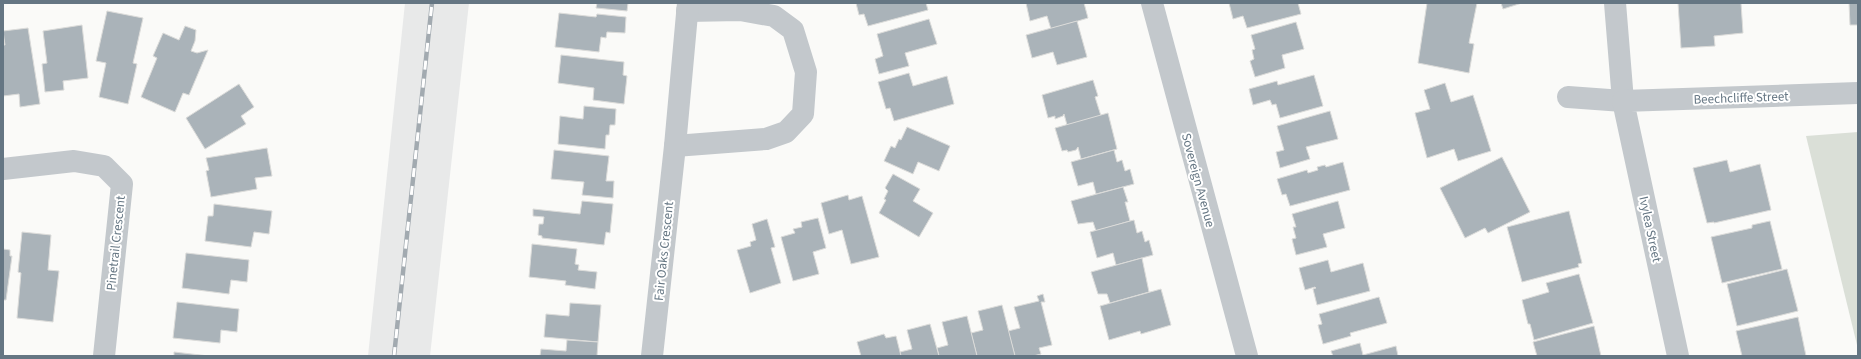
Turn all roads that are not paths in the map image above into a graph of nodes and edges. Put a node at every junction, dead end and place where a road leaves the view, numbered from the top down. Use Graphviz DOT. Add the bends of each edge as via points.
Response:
graph roads {
  1 [pos="1152,3"];
  2 [pos="1615,3"];
  3 [pos="687,7"];
  4 [pos="1858,93"];
  5 [pos="1568,97"];
  6 [pos="1623,101"];
  7 [pos="676,146"];
  8 [pos="3,169"];
  9 [pos="104,356"];
  10 [pos="652,356"];
  11 [pos="1247,356"];
  12 [pos="1678,356"];
  1 -- 11 [label="street, Sovereign Avenue"];
  2 -- 6 [label="street, Ivylea Street"];
  3 -- 7 [label="street, Fair Oaks Crescent"];
  3 -- 7 [label="street, Fair Oaks Crescent" via="740,10 774,16 793,30 806,72 803,114 786,132 766,139"];
  4 -- 6 [label="street, Beechcliffe Street"];
  5 -- 6 [label="street"];
  6 -- 12 [label="street, Ivylea Street"];
  7 -- 10 [label="street, Fair Oaks Crescent"];
  8 -- 9 [label="street, Pinetrail Crescent" via="74,161 104,166 122,184"];
}
